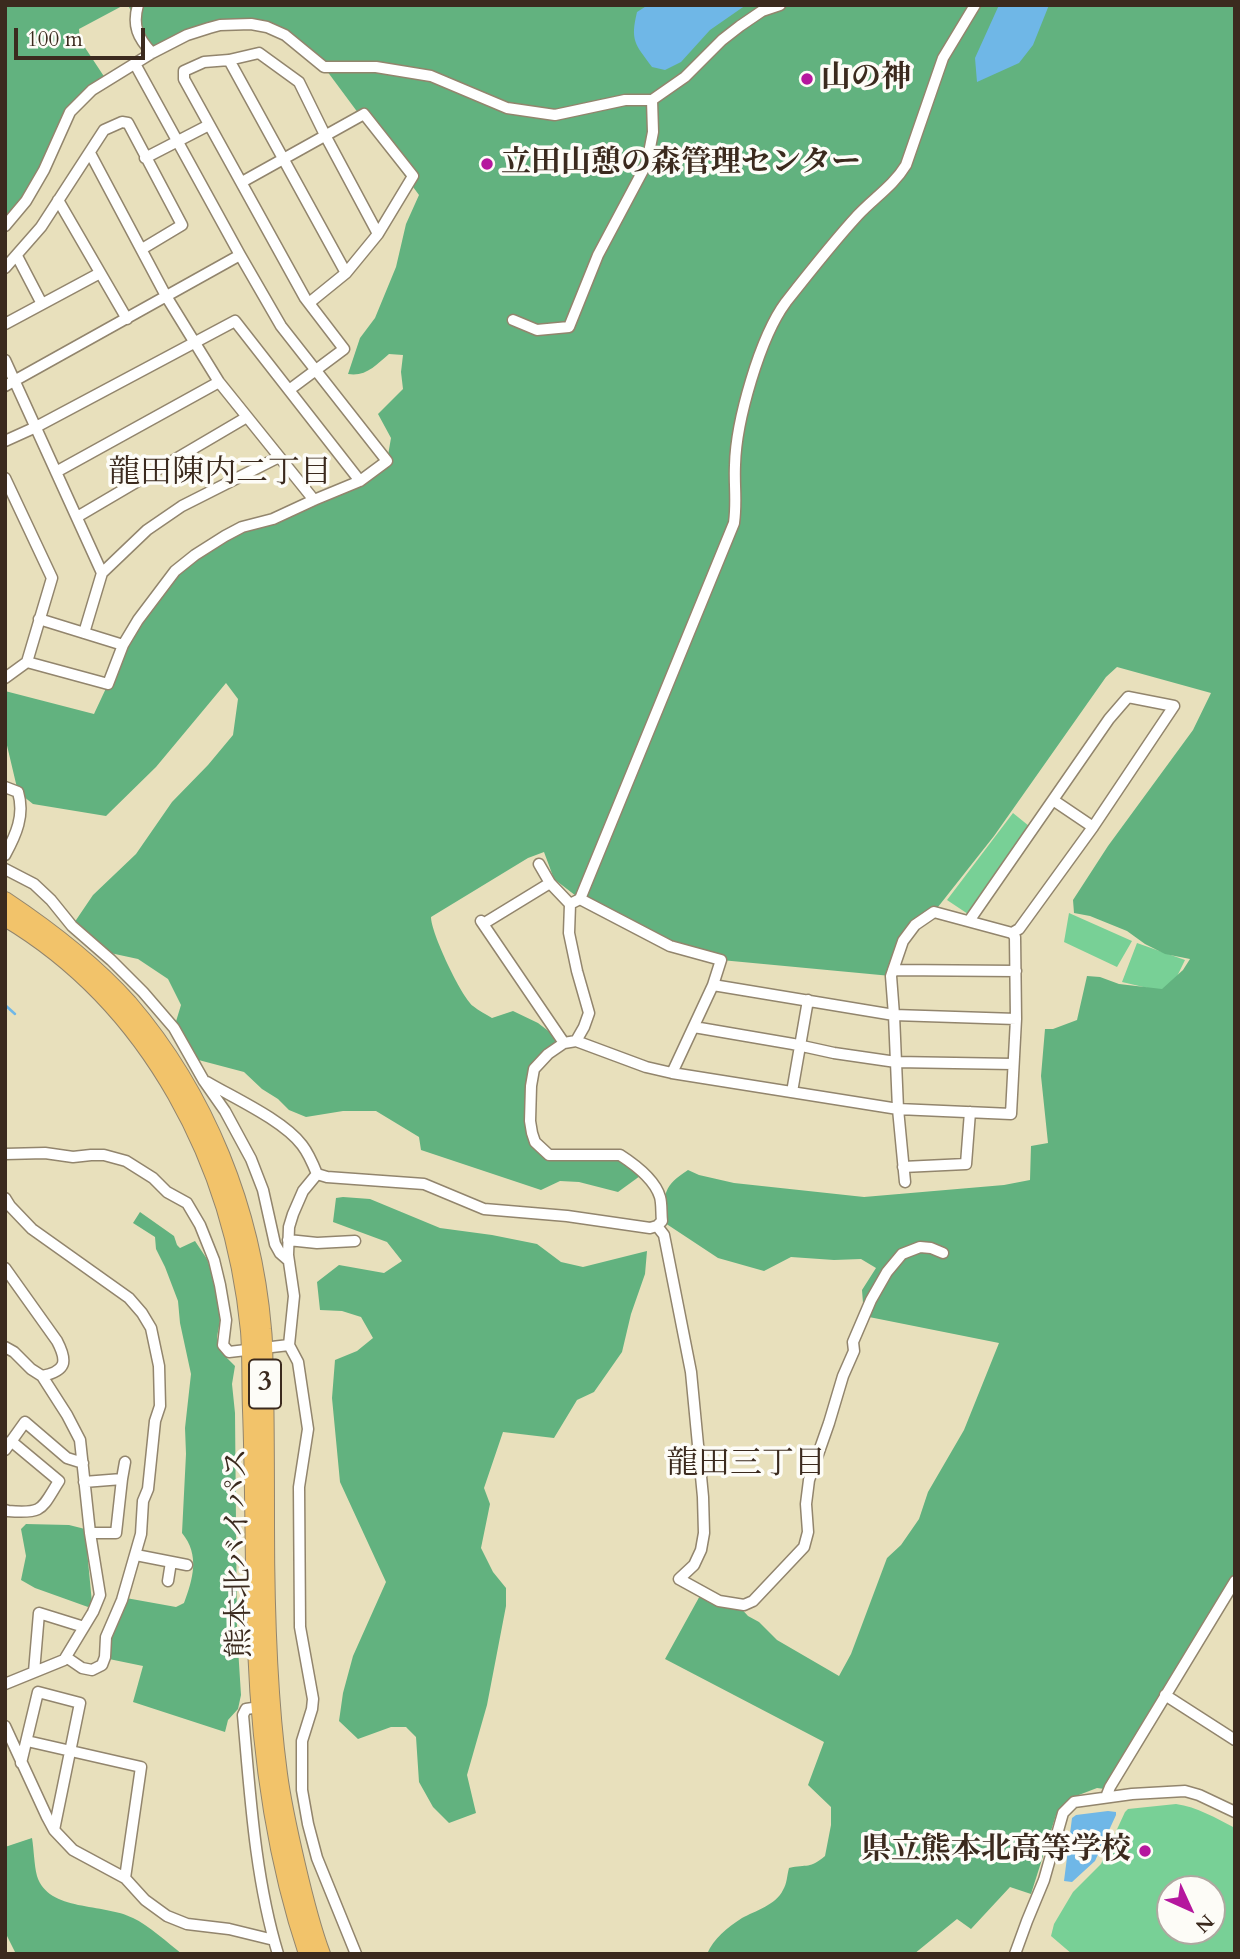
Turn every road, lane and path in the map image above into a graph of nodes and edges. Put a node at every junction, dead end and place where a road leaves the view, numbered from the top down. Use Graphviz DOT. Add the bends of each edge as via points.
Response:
graph roads {
  1 [pos="138,5"];
  2 [pos="780,5"];
  3 [pos="975,5"];
  4 [pos="152,53"];
  5 [pos="229,60"];
  6 [pos="135,64"];
  7 [pos="652,100"];
  8 [pos="209,125"];
  9 [pos="325,135"];
  10 [pos="177,141"];
  11 [pos="90,153"];
  12 [pos="145,158"];
  13 [pos="284,159"];
  14 [pos="242,182"];
  15 [pos="58,200"];
  16 [pos="5,226"];
  17 [pos="378,234"];
  18 [pos="142,249"];
  19 [pos="240,255"];
  20 [pos="17,256"];
  21 [pos="5,268"];
  22 [pos="100,273"];
  23 [pos="346,273"];
  24 [pos="166,296"];
  25 [pos="309,303"];
  26 [pos="42,304"];
  27 [pos="127,319"];
  28 [pos="513,320"];
  29 [pos="5,324"];
  30 [pos="195,342"];
  31 [pos="5,360"];
  32 [pos="317,371"];
  33 [pos="219,382"];
  34 [pos="10,384"];
  35 [pos="289,390"];
  36 [pos="247,417"];
  37 [pos="36,427"];
  38 [pos="5,441"];
  39 [pos="279,457"];
  40 [pos="56,472"];
  41 [pos="5,478"];
  42 [pos="360,481"];
  43 [pos="314,500"];
  44 [pos="77,517"];
  45 [pos="102,573"];
  46 [pos="39,620"];
  47 [pos="84,633"];
  48 [pos="123,645"];
  49 [pos="27,662"];
  50 [pos="5,678"];
  51 [pos="5,787"];
  52 [pos="1053,800"];
  53 [pos="1093,827"];
  54 [pos="5,855"];
  55 [pos="539,864"];
  56 [pos="5,869"];
  57 [pos="550,883"];
  58 [pos="5,900"];
  59 [pos="575,902"];
  60 [pos="5,918"];
  61 [pos="969,920"];
  62 [pos="1012,933"];
  63 [pos="893,970"];
  64 [pos="1016,971"];
  65 [pos="713,985"];
  66 [pos="808,1000"];
  67 [pos="894,1014"];
  68 [pos="1016,1019"];
  69 [pos="694,1027"];
  70 [pos="576,1041"];
  71 [pos="564,1043"];
  72 [pos="800,1045"];
  73 [pos="896,1062"];
  74 [pos="1013,1064"];
  75 [pos="672,1073"];
  76 [pos="204,1081"];
  77 [pos="792,1092"];
  78 [pos="898,1109"];
  79 [pos="970,1112"];
  80 [pos="5,1154"];
  81 [pos="903,1167"];
  82 [pos="317,1174"];
  83 [pos="905,1182"];
  84 [pos="5,1198"];
  85 [pos="657,1226"];
  86 [pos="288,1240"];
  87 [pos="355,1241"];
  88 [pos="943,1253"];
  89 [pos="288,1260"];
  90 [pos="5,1268"];
  91 [pos="289,1345"];
  92 [pos="5,1347"];
  93 [pos="257,1350"];
  94 [pos="42,1376"];
  95 [pos="8,1446"];
  96 [pos="125,1462"];
  97 [pos="83,1463"];
  98 [pos="122,1479"];
  99 [pos="84,1482"];
  100 [pos="5,1510"];
  101 [pos="90,1533"];
  102 [pos="135,1555"];
  103 [pos="171,1562"];
  104 [pos="187,1565"];
  105 [pos="168,1581"];
  106 [pos="1235,1581"];
  107 [pos="84,1627"];
  108 [pos="66,1657"];
  109 [pos="34,1672"];
  110 [pos="5,1684"];
  111 [pos="1165,1695"];
  112 [pos="260,1707"];
  113 [pos="5,1726"];
  114 [pos="1235,1740"];
  115 [pos="27,1741"];
  116 [pos="70,1751"];
  117 [pos="14,1758"];
  118 [pos="1106,1797"];
  119 [pos="304,1799"];
  120 [pos="284,1802"];
  121 [pos="1235,1812"];
  122 [pos="54,1830"];
  123 [pos="125,1878"];
  124 [pos="274,1940"];
  125 [pos="278,1954"];
  126 [pos="307,1954"];
  127 [pos="322,1954"];
  128 [pos="356,1954"];
  129 [pos="1015,1954"];
  1 -- 4 [label="street" via="137,31"];
  2 -- 7 [label="street" via="762,11 731,33 685,77"];
  3 -- 59 [label="street" via="943,58 899,176 858,216 773,322 742,414 734,523"];
  4 -- 6 [label="street"];
  4 -- 7 [label="street" via="209,28 251,24 285,35 324,67 376,67 430,76 507,108 555,116 625,100"];
  5 -- 8 [label="street" via="204,62 184,71"];
  5 -- 9 [label="street" via="259,53 299,82"];
  5 -- 13 [label="street"];
  6 -- 10 [label="street"];
  6 -- 16 [label="street" via="92,90 70,112 44,170"];
  7 -- 28 [label="street" via="653,132 647,163 598,255 569,327 537,331"];
  8 -- 10 [label="street"];
  8 -- 14 [label="street"];
  9 -- 13 [label="street"];
  9 -- 17 [label="street"];
  9 -- 17 [label="street" via="364,114 414,176"];
  10 -- 12 [label="street"];
  10 -- 19 [label="street"];
  11 -- 12 [label="street" via="104,130 122,122 128,123"];
  11 -- 15 [label="street"];
  11 -- 18 [label="street"];
  12 -- 18 [label="street" via="183,225"];
  13 -- 14 [label="street"];
  13 -- 23 [label="street"];
  14 -- 25 [label="street"];
  15 -- 20 [label="street"];
  15 -- 22 [label="street"];
  17 -- 23 [label="street"];
  18 -- 24 [label="street"];
  19 -- 24 [label="street"];
  19 -- 32 [label="street" via="281,326"];
  20 -- 21 [label="street"];
  20 -- 26 [label="street"];
  22 -- 26 [label="street"];
  22 -- 27 [label="street"];
  23 -- 25 [label="street"];
  24 -- 27 [label="street"];
  24 -- 30 [label="street"];
  25 -- 32 [label="street" via="344,349"];
  26 -- 29 [label="street"];
  27 -- 34 [label="street"];
  30 -- 33 [label="street"];
  30 -- 35 [label="street" via="235,321"];
  30 -- 37 [label="street"];
  31 -- 34 [label="street"];
  32 -- 35 [label="street"];
  32 -- 42 [label="street" via="387,461"];
  33 -- 36 [label="street"];
  33 -- 40 [label="street"];
  34 -- 37 [label="street"];
  35 -- 42 [label="street"];
  36 -- 39 [label="street"];
  36 -- 44 [label="street"];
  37 -- 38 [label="street"];
  37 -- 40 [label="street"];
  39 -- 43 [label="street"];
  39 -- 45 [label="street" via="170,514"];
  40 -- 44 [label="street"];
  41 -- 46 [label="street" via="52,578"];
  42 -- 43 [label="street"];
  43 -- 48 [label="street" via="242,527 195,555 175,571"];
  44 -- 45 [label="street"];
  45 -- 47 [label="street"];
  46 -- 47 [label="street"];
  46 -- 49 [label="street"];
  47 -- 48 [label="street"];
  48 -- 49 [label="street" via="108,684"];
  49 -- 50 [label="street"];
  51 -- 54 [label="street" via="18,792 21,801 19,830"];
  52 -- 53 [label="street"];
  52 -- 53 [label="street" via="1128,697 1174,706"];
  52 -- 61 [label="street"];
  53 -- 62 [label="street"];
  55 -- 57 [label="street"];
  56 -- 76 [label="street" via="34,884 143,992 173,1028"];
  57 -- 59 [label="street"];
  57 -- 71 [label="street" via="482,922"];
  58 -- 93 [label="highway, 熊本北バイパス / 3" via="62,940 128,1002 201,1108 249,1238 264,1329"];
  59 -- 65 [label="street" via="670,946 721,960"];
  59 -- 70 [label="street" via="569,933 589,1013"];
  60 -- 93 [label="highway, 熊本北バイパス / 3" via="93,986 130,1026 175,1092 224,1203 249,1331"];
  61 -- 62 [label="street"];
  61 -- 63 [label="street" via="934,912 910,930"];
  62 -- 64 [label="street"];
  63 -- 64 [label="street"];
  63 -- 67 [label="street"];
  64 -- 68 [label="street"];
  65 -- 66 [label="street"];
  65 -- 69 [label="street"];
  66 -- 67 [label="street"];
  66 -- 72 [label="street"];
  67 -- 68 [label="street"];
  67 -- 73 [label="street"];
  68 -- 74 [label="street"];
  69 -- 72 [label="street"];
  69 -- 75 [label="street"];
  70 -- 71 [label="street"];
  70 -- 75 [label="street"];
  71 -- 85 [label="street" via="534,1069 530,1121 535,1142 549,1155 620,1155 630,1161 660,1196 662,1220"];
  72 -- 73 [label="street"];
  72 -- 77 [label="street"];
  73 -- 74 [label="street"];
  73 -- 78 [label="street"];
  74 -- 79 [label="street" via="1011,1114"];
  75 -- 77 [label="street"];
  76 -- 82 [label="street" via="276,1122 301,1143"];
  76 -- 89 [label="street" via="251,1159 275,1244"];
  77 -- 78 [label="street"];
  78 -- 79 [label="street"];
  78 -- 81 [label="street"];
  79 -- 81 [label="street" via="967,1164"];
  80 -- 93 [label="street" via="104,1155 126,1161 187,1203 214,1260 226,1320 223,1345 229,1352"];
  81 -- 83 [label="street"];
  82 -- 85 [label="street" via="424,1184 484,1209"];
  82 -- 86 [label="street" via="298,1201"];
  84 -- 102 [label="street" via="32,1228 130,1298 151,1328 159,1366 160,1406"];
  85 -- 88 [label="street" via="664,1235 691,1372 703,1497 701,1550 679,1579 719,1601 744,1605 787,1566 807,1540 809,1480 871,1300 902,1254 920,1247"];
  86 -- 87 [label="street"];
  86 -- 89 [label="street"];
  89 -- 91 [label="street" via="294,1296"];
  90 -- 94 [label="street" via="63,1352 62,1368"];
  91 -- 93 [label="street"];
  91 -- 119 [label="street" via="298,1362 308,1429 299,1487 300,1627 313,1699 302,1741"];
  92 -- 94 [label="street"];
  93 -- 112 [label="highway, 熊本北バイパス / 3" via="256,1649"];
  93 -- 120 [label="highway, 熊本北バイパス / 3" via="271,1689"];
  94 -- 97 [label="street" via="80,1440"];
  95 -- 97 [label="street" via="25,1422 67,1458"];
  95 -- 100 [label="street" via="59,1480 40,1509 30,1513"];
  96 -- 98 [label="street"];
  97 -- 99 [label="street"];
  98 -- 99 [label="street"];
  98 -- 101 [label="street" via="116,1533"];
  99 -- 101 [label="street"];
  101 -- 107 [label="street" via="100,1595"];
  102 -- 103 [label="street"];
  102 -- 108 [label="street" via="106,1637 103,1665 82,1668"];
  103 -- 104 [label="street"];
  103 -- 105 [label="street"];
  106 -- 111 [label="street"];
  107 -- 108 [label="street"];
  107 -- 109 [label="street" via="39,1613"];
  108 -- 109 [label="street"];
  109 -- 110 [label="street"];
  111 -- 114 [label="street"];
  111 -- 118 [label="street"];
  112 -- 124 [label="street" via="246,1709 243,1715 261,1872"];
  112 -- 126 [label="highway, 熊本北バイパス / 3" via="277,1834"];
  113 -- 117 [label="street"];
  115 -- 116 [label="street"];
  115 -- 116 [label="street" via="38,1692 80,1703"];
  115 -- 117 [label="street"];
  116 -- 122 [label="street"];
  116 -- 123 [label="street" via="141,1767"];
  117 -- 122 [label="street"];
  118 -- 121 [label="street" via="1185,1791"];
  118 -- 129 [label="street" via="1074,1801 1063,1813 1044,1880"];
  119 -- 120 [label="street"];
  119 -- 128 [label="street" via="317,1858"];
  120 -- 127 [label="highway, 熊本北バイパス / 3" via="306,1905"];
  122 -- 123 [label="street" via="73,1850"];
  123 -- 124 [label="street" via="167,1916"];
  124 -- 125 [label="street"];
}
